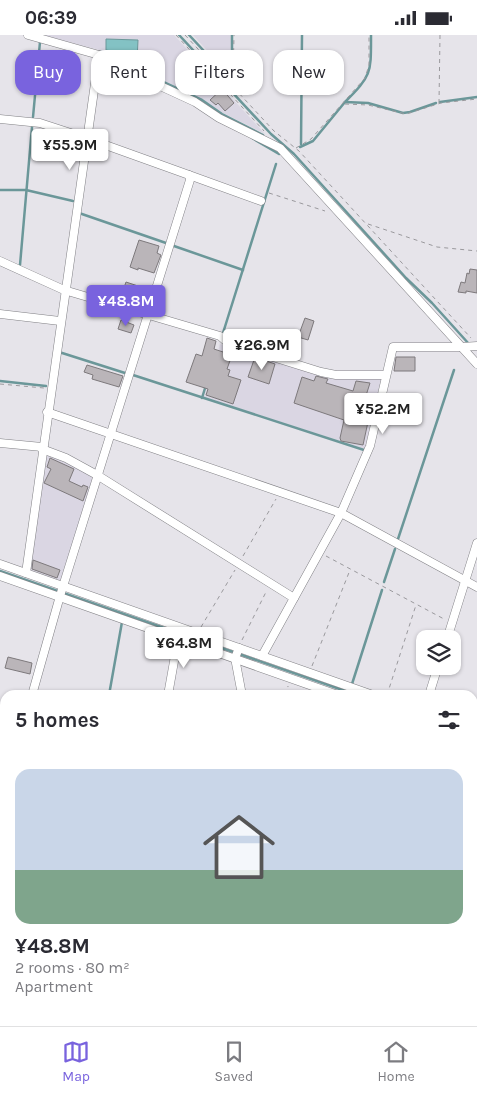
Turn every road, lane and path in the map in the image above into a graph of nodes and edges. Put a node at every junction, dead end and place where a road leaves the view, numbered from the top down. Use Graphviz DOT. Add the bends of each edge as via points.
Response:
graph roads {
  1 [pos="28,35"];
  2 [pos="176,35"];
  3 [pos="185,35"];
  4 [pos="234,35"];
  5 [pos="369,35"];
  6 [pos="440,35"];
  7 [pos="199,50"];
  8 [pos="234,50"];
  9 [pos="91,53"];
  10 [pos="165,88"];
  11 [pos="93,95"];
  12 [pos="240,95"];
  13 [pos="477,99"];
  14 [pos="345,104"];
  15 [pos="439,104"];
  16 [pos="0,119"];
  17 [pos="266,132"];
  18 [pos="86,138"];
  19 [pos="296,148"];
  20 [pos="188,175"];
  21 [pos="269,193"];
  22 [pos="261,201"];
  23 [pos="338,212"];
  24 [pos="367,224"];
  25 [pos="477,251"];
  26 [pos="0,261"];
  27 [pos="64,290"];
  28 [pos="0,314"];
  29 [pos="148,315"];
  30 [pos="60,321"];
  31 [pos="470,337"];
  32 [pos="477,346"];
  33 [pos="464,347"];
  34 [pos="477,363"];
  35 [pos="385,375"];
  36 [pos="0,384"];
  37 [pos="51,389"];
  38 [pos="47,412"];
  39 [pos="110,433"];
  40 [pos="0,443"];
  41 [pos="42,448"];
  42 [pos="97,475"];
  43 [pos="341,513"];
  44 [pos="477,543"];
  45 [pos="319,552"];
  46 [pos="0,564"];
  47 [pos="351,569"];
  48 [pos="26,573"];
  49 [pos="0,576"];
  50 [pos="465,581"];
  51 [pos="270,583"];
  52 [pos="477,587"];
  53 [pos="61,591"];
  54 [pos="294,598"];
  55 [pos="416,604"];
  56 [pos="452,623"];
  57 [pos="450,630"];
  58 [pos="178,639"];
  59 [pos="237,652"];
  60 [pos="262,656"];
  61 [pos="309,672"];
  62 [pos="435,675"];
  63 [pos="33,690"];
  64 [pos="169,690"];
  65 [pos="241,690"];
  66 [pos="326,690"];
  67 [pos="359,690"];
  68 [pos="389,690"];
  69 [pos="431,690"];
  1 -- 9 [label="street"];
  2 -- 17 [label="path"];
  3 -- 7 [label="path"];
  4 -- 8 [label="path"];
  5 -- 19 [label="path" via="369,65 365,78 316,134"];
  6 -- 15 [label="path"];
  10 -- 23 [label="street" via="280,148"];
  11 -- 18 [label="street"];
  12 -- 19 [label="path" via="274,131"];
  13 -- 15 [label="path"];
  14 -- 15 [label="path" via="368,105 406,114"];
  16 -- 18 [label="street" via="30,121"];
  18 -- 20 [label="street"];
  18 -- 27 [label="street"];
  19 -- 24 [label="path"];
  20 -- 22 [label="street"];
  20 -- 29 [label="street" via="190,180"];
  21 -- 23 [label="path"];
  23 -- 33 [label="street"];
  24 -- 25 [label="path" via="437,247"];
  24 -- 31 [label="path"];
  26 -- 27 [label="street"];
  27 -- 29 [label="street"];
  27 -- 30 [label="street"];
  28 -- 30 [label="street"];
  29 -- 35 [label="street" via="220,336 230,345 247,352 254,351 320,372"];
  29 -- 39 [label="street"];
  30 -- 37 [label="street"];
  32 -- 33 [label="street"];
  33 -- 34 [label="street"];
  33 -- 35 [label="street" via="393,347"];
  35 -- 43 [label="street" via="370,446"];
  36 -- 37 [label="path"];
  37 -- 38 [label="street"];
  38 -- 39 [label="street"];
  38 -- 41 [label="street"];
  39 -- 42 [label="street"];
  39 -- 43 [label="street"];
  40 -- 41 [label="street"];
  41 -- 42 [label="street"];
  41 -- 48 [label="street"];
  42 -- 51 [label="street"];
  42 -- 53 [label="street"];
  43 -- 45 [label="street"];
  43 -- 50 [label="street"];
  44 -- 50 [label="street"];
  45 -- 47 [label="path"];
  45 -- 54 [label="street"];
  46 -- 48 [label="street"];
  47 -- 55 [label="path"];
  47 -- 61 [label="path"];
  48 -- 53 [label="street"];
  49 -- 53 [label="street"];
  50 -- 52 [label="street"];
  50 -- 56 [label="street"];
  51 -- 54 [label="street"];
  51 -- 59 [label="path"];
  53 -- 58 [label="street"];
  53 -- 59 [label="street"];
  53 -- 63 [label="street"];
  54 -- 60 [label="street"];
  55 -- 56 [label="path"];
  55 -- 68 [label="path"];
  56 -- 57 [label="street"];
  58 -- 59 [label="street"];
  58 -- 64 [label="street"];
  59 -- 60 [label="street"];
  59 -- 65 [label="street"];
  59 -- 66 [label="street"];
  60 -- 61 [label="street"];
  61 -- 67 [label="street"];
  62 -- 69 [label="street"];
}
